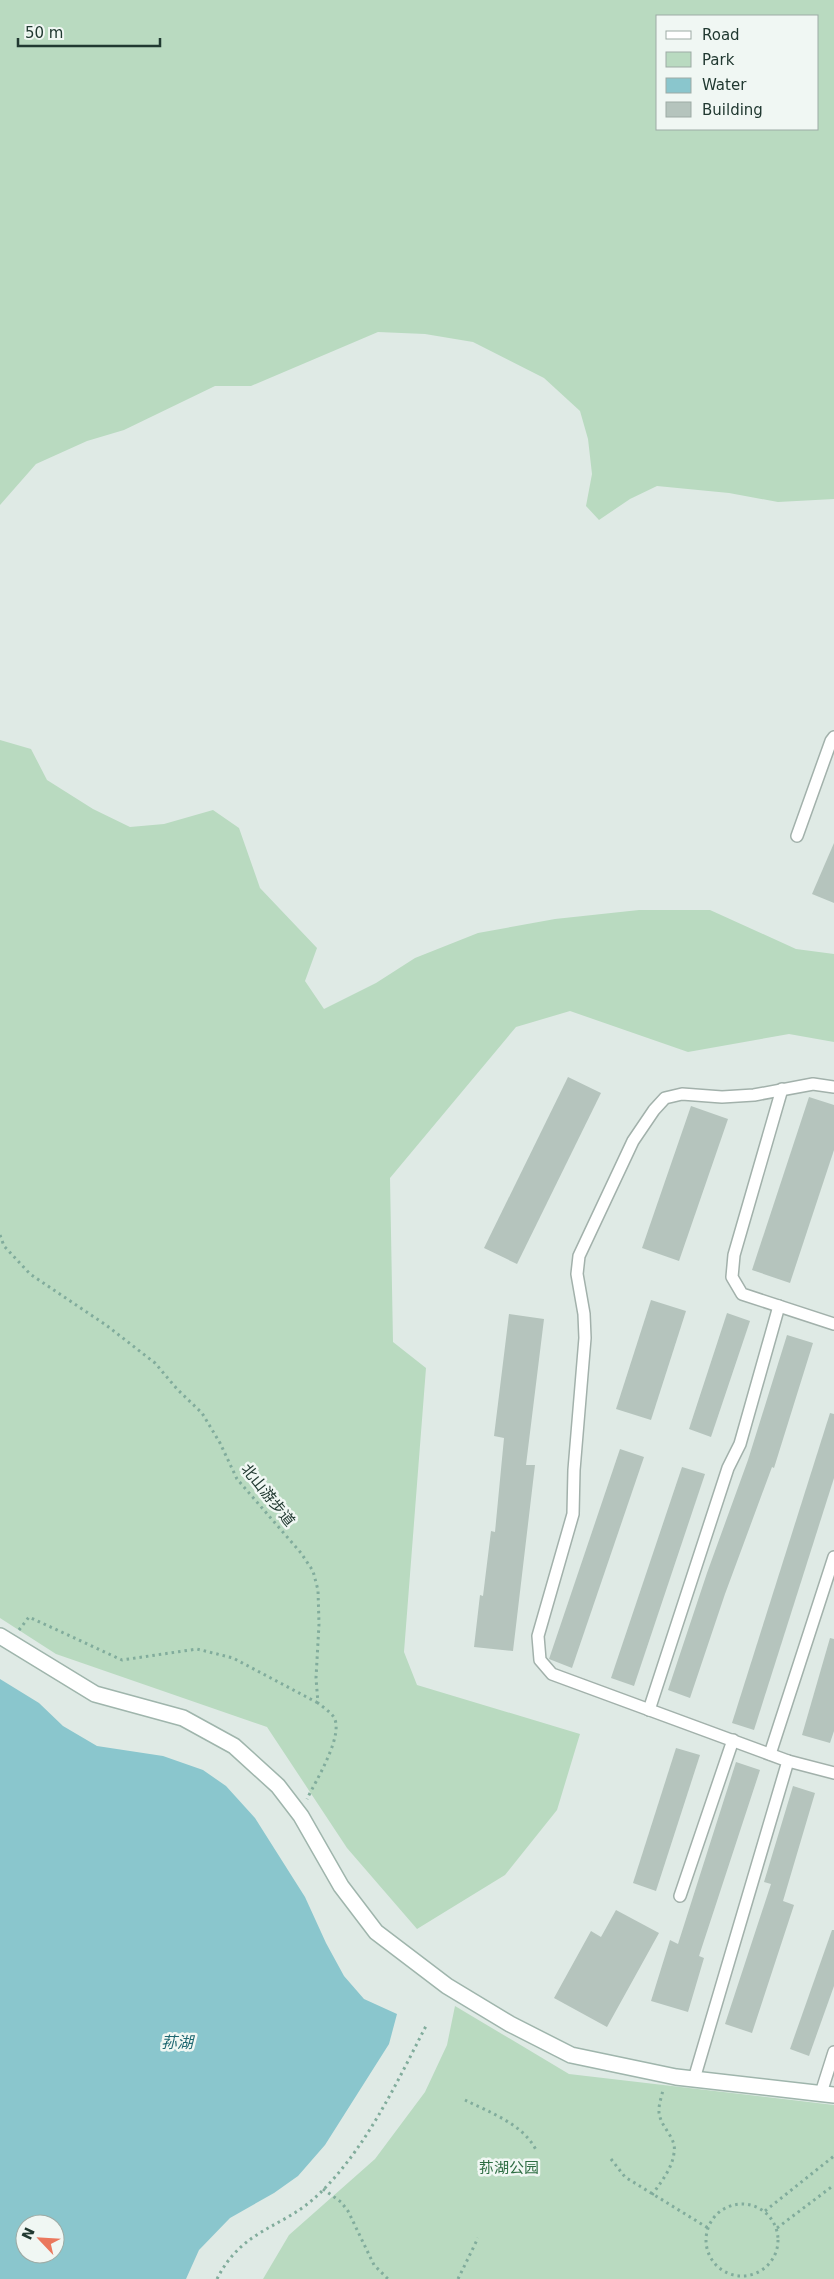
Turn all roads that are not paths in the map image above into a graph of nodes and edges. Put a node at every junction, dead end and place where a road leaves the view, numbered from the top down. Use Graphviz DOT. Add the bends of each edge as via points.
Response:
graph roads {
  1 [pos="834,737"];
  2 [pos="797,836"];
  3 [pos="834,1087"];
  4 [pos="782,1089"];
  5 [pos="779,1306"];
  6 [pos="834,1324"];
  7 [pos="834,1558"];
  8 [pos="4,1639"];
  9 [pos="649,1710"];
  10 [pos="733,1740"];
  11 [pos="770,1754"];
  12 [pos="788,1761"];
  13 [pos="834,1773"];
  14 [pos="680,1896"];
  15 [pos="834,2052"];
  16 [pos="694,2079"];
  17 [pos="828,2094"];
  1 -- 2 [label="lane"];
  3 -- 4 [label="lane" via="813,1084"];
  4 -- 5 [label="lane" via="734,1255 732,1277 742,1294"];
  4 -- 9 [label="lane" via="722,1097 682,1094 665,1098 633,1141 579,1256 577,1274 585,1338 574,1470 574,1514 538,1636 540,1660 552,1674"];
  5 -- 6 [label="lane"];
  5 -- 9 [label="lane" via="740,1444 728,1468"];
  7 -- 11 [label="lane"];
  8 -- 16 [label="main road" via="95,1694 183,1718 234,1746 278,1786 301,1816 341,1886 376,1932 447,1986 510,2024 571,2055"];
  9 -- 10 [label="lane"];
  10 -- 11 [label="lane"];
  10 -- 14 [label="lane"];
  11 -- 12 [label="lane"];
  12 -- 13 [label="lane"];
  12 -- 16 [label="lane"];
  15 -- 17 [label="lane"];
  16 -- 17 [label="main road"];
}
